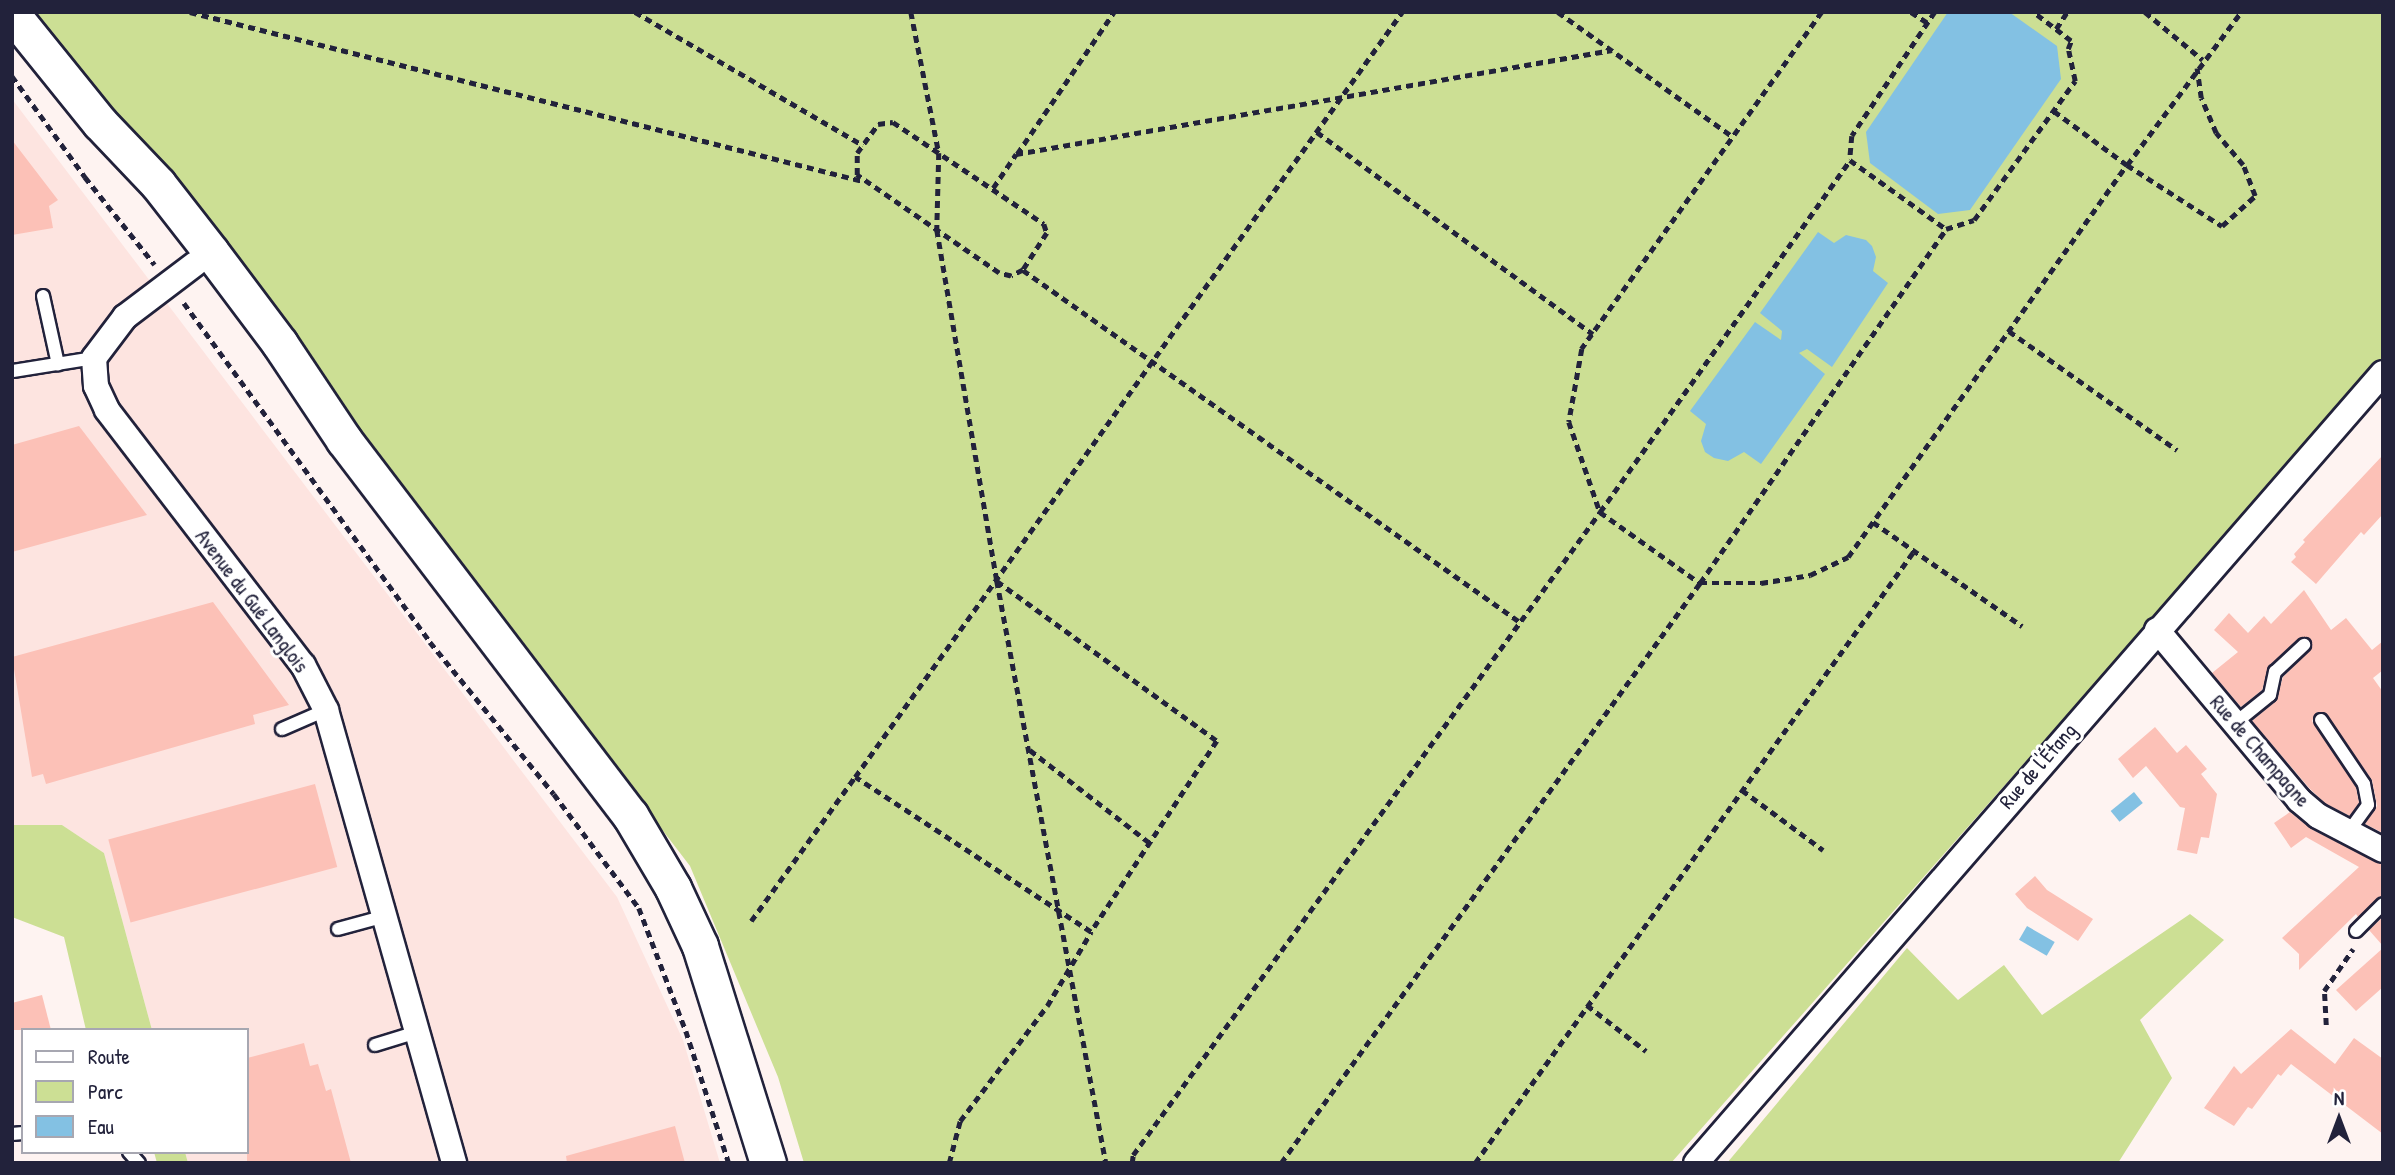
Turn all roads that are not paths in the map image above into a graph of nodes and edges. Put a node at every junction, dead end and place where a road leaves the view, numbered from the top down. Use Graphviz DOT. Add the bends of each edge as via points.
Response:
graph roads {
  1 [pos="12,14"];
  2 [pos="100,123"];
  3 [pos="183,274"];
  4 [pos="43,296"];
  5 [pos="94,358"];
  6 [pos="58,364"];
  7 [pos="13,371"];
  8 [pos="2383,373"];
  9 [pos="344,440"];
  10 [pos="2157,630"];
  11 [pos="2304,645"];
  12 [pos="326,710"];
  13 [pos="2321,720"];
  14 [pos="2234,724"];
  15 [pos="282,729"];
  16 [pos="2348,833"];
  17 [pos="2383,850"];
  18 [pos="2383,904"];
  19 [pos="386,916"];
  20 [pos="338,929"];
  21 [pos="2356,930"];
  22 [pos="417,1032"];
  23 [pos="375,1045"];
  24 [pos="454,1163"];
  25 [pos="768,1163"];
  26 [pos="1696,1163"];
  1 -- 2 [label="main road"];
  2 -- 3 [label="main road" via="144,193"];
  2 -- 9 [label="main road" via="158,184 211,252"];
  3 -- 5 [label="street" via="125,317"];
  3 -- 9 [label="main road" via="267,352"];
  4 -- 6 [label="lane"];
  5 -- 6 [label="lane"];
  5 -- 12 [label="street, Avenue du Gué Langlois" via="96,386 107,410 303,665"];
  6 -- 7 [label="lane"];
  8 -- 10 [label="street, Rue de l'Étang"];
  9 -- 25 [label="main road" via="630,815 673,888 700,946"];
  10 -- 14 [label="street, Rue de Champagne"];
  10 -- 26 [label="street, Rue de l'Étang"];
  11 -- 14 [label="lane" via="2276,672 2270,695"];
  12 -- 15 [label="lane"];
  12 -- 19 [label="street, Avenue du Gué Langlois"];
  13 -- 16 [label="lane" via="2364,783 2368,805"];
  14 -- 16 [label="street, Rue de Champagne" via="2299,800"];
  16 -- 17 [label="street, Rue de Champagne"];
  18 -- 21 [label="lane"];
  19 -- 20 [label="lane"];
  19 -- 22 [label="street, Avenue du Gué Langlois"];
  22 -- 23 [label="lane"];
  22 -- 24 [label="street, Avenue du Gué Langlois"];
}
